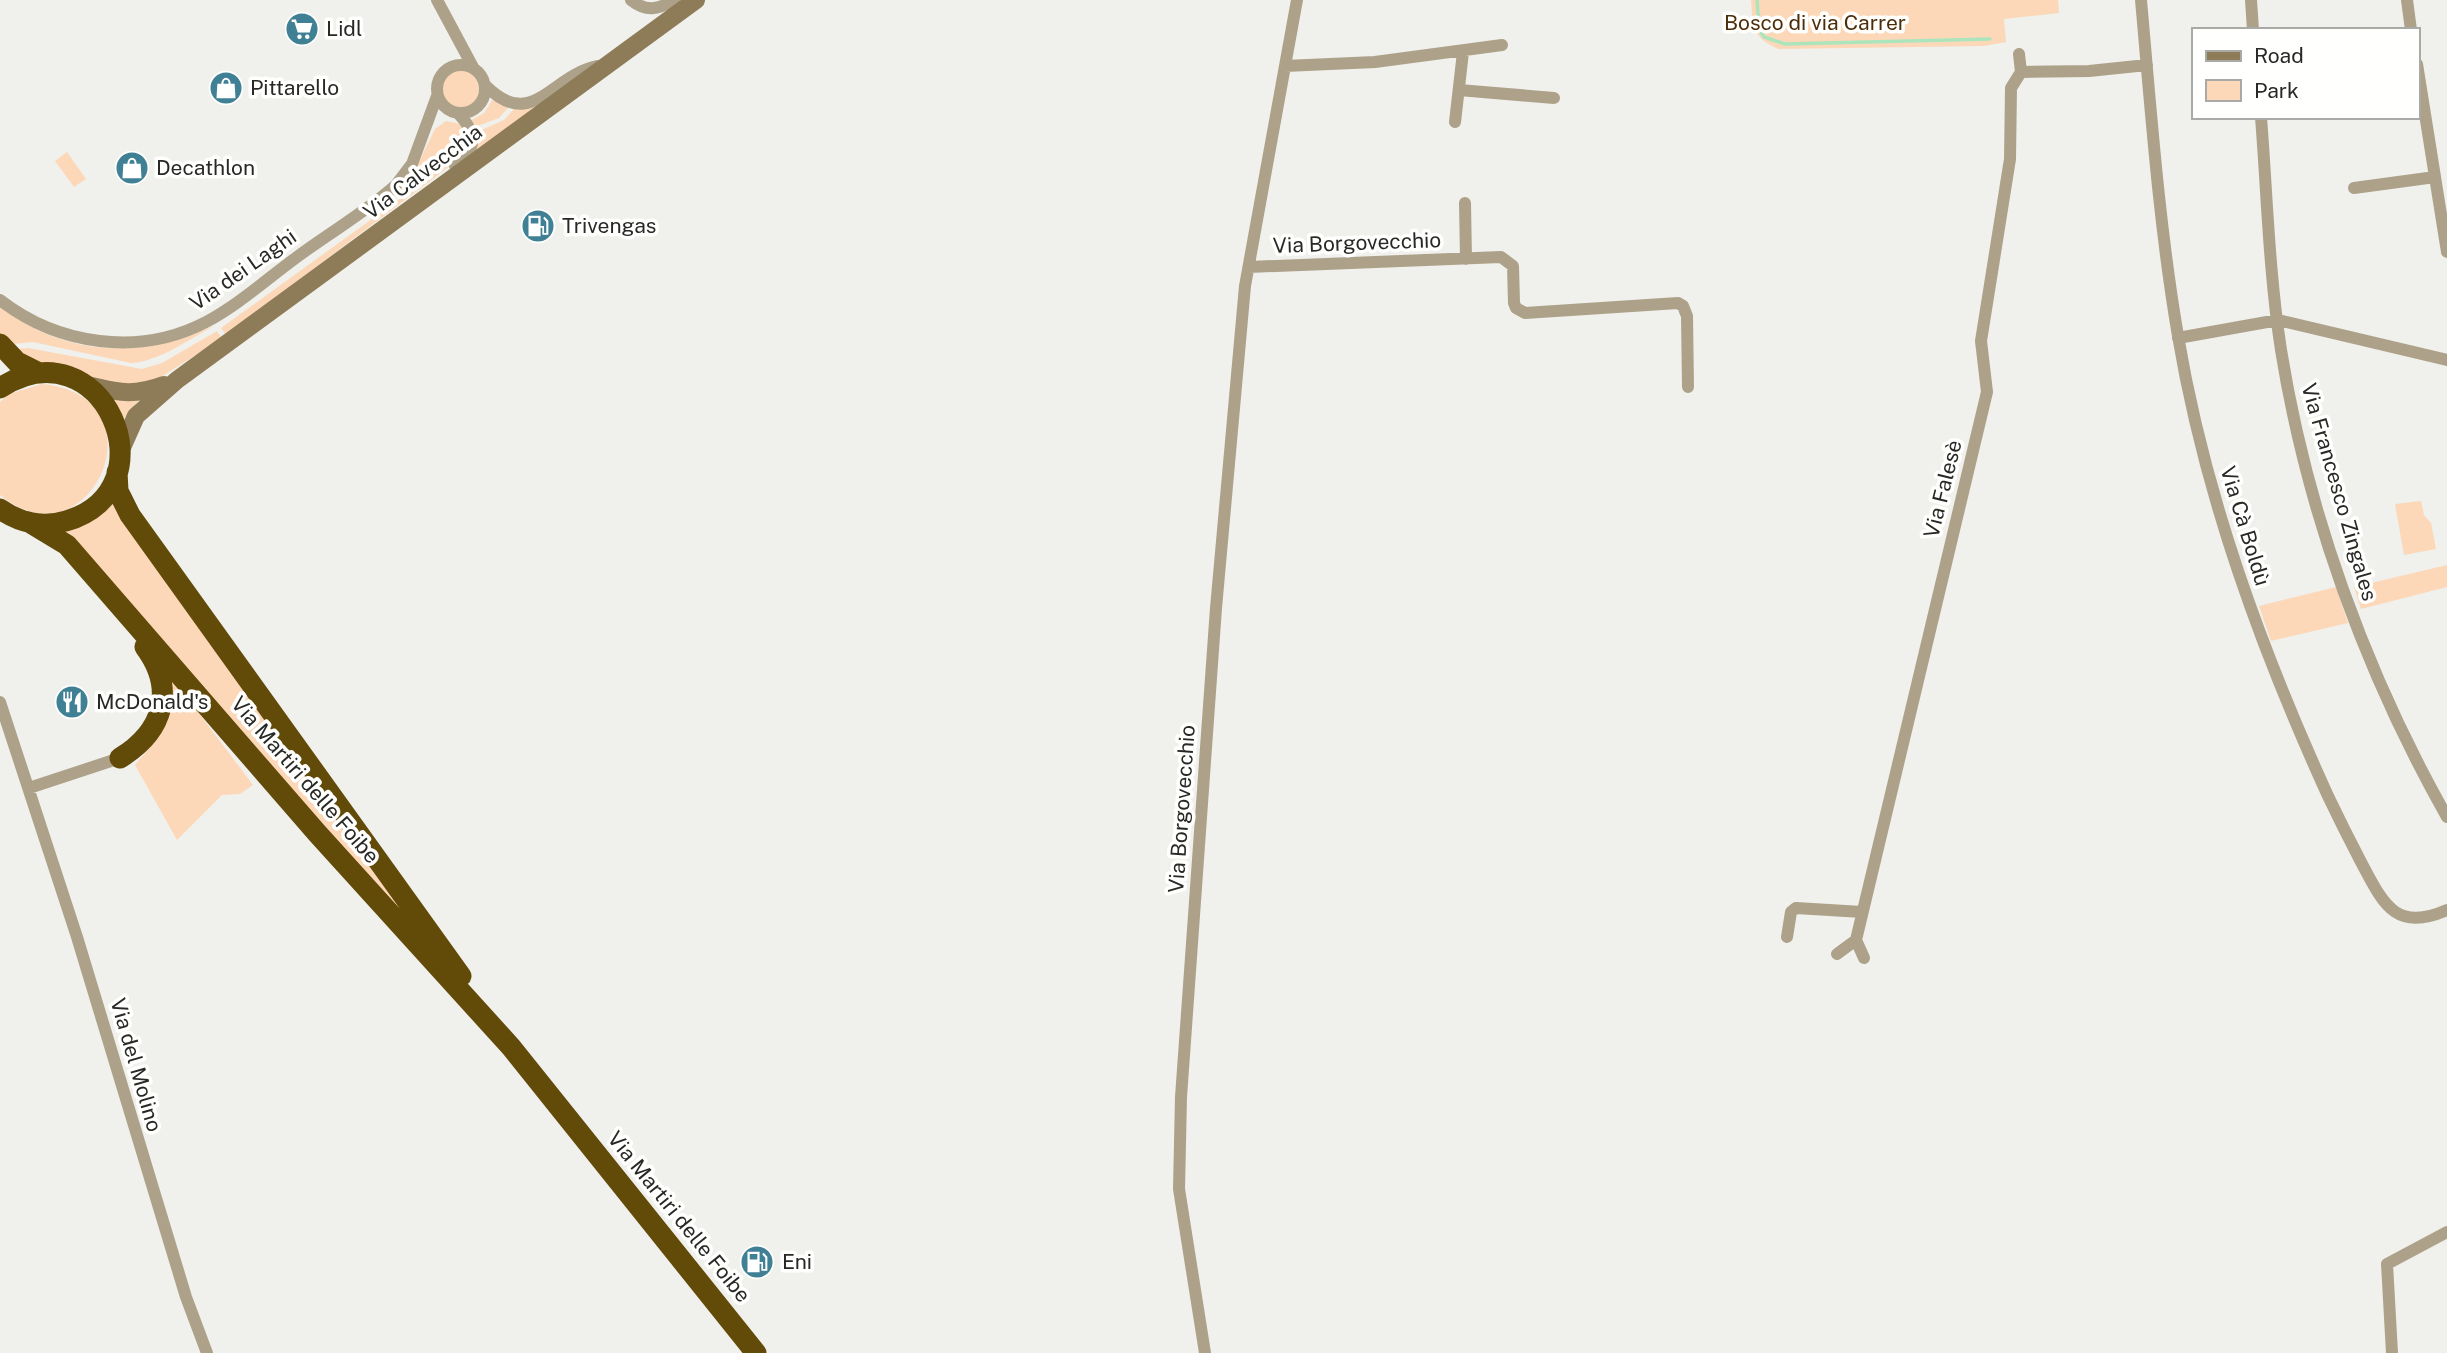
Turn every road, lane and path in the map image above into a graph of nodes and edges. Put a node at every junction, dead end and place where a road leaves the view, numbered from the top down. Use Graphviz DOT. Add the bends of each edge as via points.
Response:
graph roads {
  1 [pos="437,0"];
  2 [pos="631,0"];
  3 [pos="674,0"];
  4 [pos="696,0"];
  5 [pos="1297,0"];
  6 [pos="2141,0"];
  7 [pos="2250,0"];
  8 [pos="2407,0"];
  9 [pos="2253,28"];
  10 [pos="2411,28"];
  11 [pos="456,33"];
  12 [pos="1502,45"];
  13 [pos="1463,51"];
  14 [pos="2020,54"];
  15 [pos="605,65"];
  16 [pos="2147,65"];
  17 [pos="1284,66"];
  18 [pos="446,69"];
  19 [pos="474,69"];
  20 [pos="2021,72"];
  21 [pos="2419,77"];
  22 [pos="485,85"];
  23 [pos="1458,90"];
  24 [pos="437,96"];
  25 [pos="1554,98"];
  26 [pos="455,113"];
  27 [pos="2261,119"];
  28 [pos="1455,122"];
  29 [pos="427,131"];
  30 [pos="2435,177"];
  31 [pos="2354,188"];
  32 [pos="1465,203"];
  33 [pos="2447,252"];
  34 [pos="350,255"];
  35 [pos="1466,258"];
  36 [pos="1249,267"];
  37 [pos="0,300"];
  38 [pos="2278,320"];
  39 [pos="2178,338"];
  40 [pos="0,344"];
  41 [pos="2447,360"];
  42 [pos="39,373"];
  43 [pos="177,380"];
  44 [pos="83,384"];
  45 [pos="1688,387"];
  46 [pos="0,388"];
  47 [pos="119,462"];
  48 [pos="0,509"];
  49 [pos="29,522"];
  50 [pos="121,606"];
  51 [pos="0,702"];
  52 [pos="120,758"];
  53 [pos="29,788"];
  54 [pos="2447,817"];
  55 [pos="2447,910"];
  56 [pos="1862,912"];
  57 [pos="1787,937"];
  58 [pos="1856,940"];
  59 [pos="1838,954"];
  60 [pos="1864,958"];
  61 [pos="510,1047"];
  62 [pos="2447,1232"];
  63 [pos="207,1353"];
  64 [pos="756,1353"];
  65 [pos="1205,1353"];
  66 [pos="2392,1353"];
  1 -- 11 [label="street"];
  2 -- 3 [label="street" via="654,9"];
  4 -- 15 [label="main road, Via Calvecchia"];
  5 -- 17 [label="street, Via Borgovecchio"];
  6 -- 16 [label="street"];
  7 -- 9 [label="street"];
  8 -- 10 [label="street"];
  11 -- 18 [label="street"];
  11 -- 19 [label="street"];
  12 -- 13 [label="street"];
  13 -- 17 [label="street" via="1375,62"];
  13 -- 23 [label="street"];
  14 -- 20 [label="street, Via Falesè"];
  15 -- 22 [label="street" via="581,72 527,104 506,103"];
  15 -- 34 [label="main road, Via Calvecchia"];
  16 -- 20 [label="street"];
  16 -- 39 [label="street, Via Cà Boldù"];
  17 -- 36 [label="street, Via Borgovecchio"];
  18 -- 19 [label="street" via="458,65"];
  18 -- 24 [label="street" via="438,80"];
  19 -- 22 [label="street"];
  20 -- 56 [label="street, Via Falesè" via="2011,88 2010,159 1981,341 1987,392"];
  21 -- 30 [label="street"];
  22 -- 26 [label="street" via="478,106"];
  23 -- 25 [label="street"];
  23 -- 28 [label="street"];
  24 -- 26 [label="street"];
  24 -- 29 [label="street, Via dei Laghi"];
  26 -- 29 [label="street, Via dei Laghi"];
  26 -- 34 [label="street" via="474,136 471,152 381,220"];
  27 -- 38 [label="street, Via Francesco Zingales"];
  29 -- 37 [label="street, Via dei Laghi" via="412,164 389,190 194,328 147,341 88,340 28,320"];
  30 -- 31 [label="street"];
  30 -- 33 [label="street"];
  32 -- 35 [label="street, Via Borgovecchio"];
  34 -- 43 [label="main road, Via Calvecchia"];
  35 -- 36 [label="street, Via Borgovecchio"];
  35 -- 45 [label="street, Via Borgovecchio" via="1510,261 1514,303 1525,313 1678,303 1687,316"];
  36 -- 65 [label="street, Via Borgovecchio" via="1228,465 1177,1149 1181,1214"];
  38 -- 39 [label="street"];
  38 -- 41 [label="street"];
  38 -- 54 [label="street, Via Francesco Zingales" via="2286,377 2336,565 2378,676"];
  39 -- 55 [label="street, Via Cà Boldù" via="2212,488 2244,590 2289,711 2344,830 2381,900 2391,910 2423,919"];
  40 -- 42 [label="highway" via="17,362"];
  42 -- 44 [label="highway"];
  42 -- 46 [label="highway"];
  43 -- 44 [label="main road, Via Calvecchia" via="143,393"];
  43 -- 47 [label="main road, Via Calvecchia" via="136,416"];
  44 -- 47 [label="highway, Via Martiri delle Foibe" via="112,415"];
  47 -- 49 [label="highway" via="103,497 83,514 55,523"];
  47 -- 61 [label="highway, Via Martiri delle Foibe" via="118,491 130,515"];
  48 -- 49 [label="highway, Via Martiri delle Foibe"];
  49 -- 50 [label="highway, Via Martiri delle Foibe" via="67,545"];
  50 -- 52 [label="highway" via="154,660 163,687 153,728"];
  50 -- 61 [label="highway, Via Martiri delle Foibe"];
  51 -- 53 [label="street, Via del Molino"];
  52 -- 53 [label="street"];
  53 -- 63 [label="street, Via del Molino"];
  56 -- 57 [label="street" via="1796,908 1791,912"];
  56 -- 58 [label="street, Via Falesè"];
  58 -- 59 [label="street"];
  58 -- 60 [label="street"];
  61 -- 64 [label="highway, Via Martiri delle Foibe"];
  62 -- 66 [label="street" via="2387,1264"];
}
